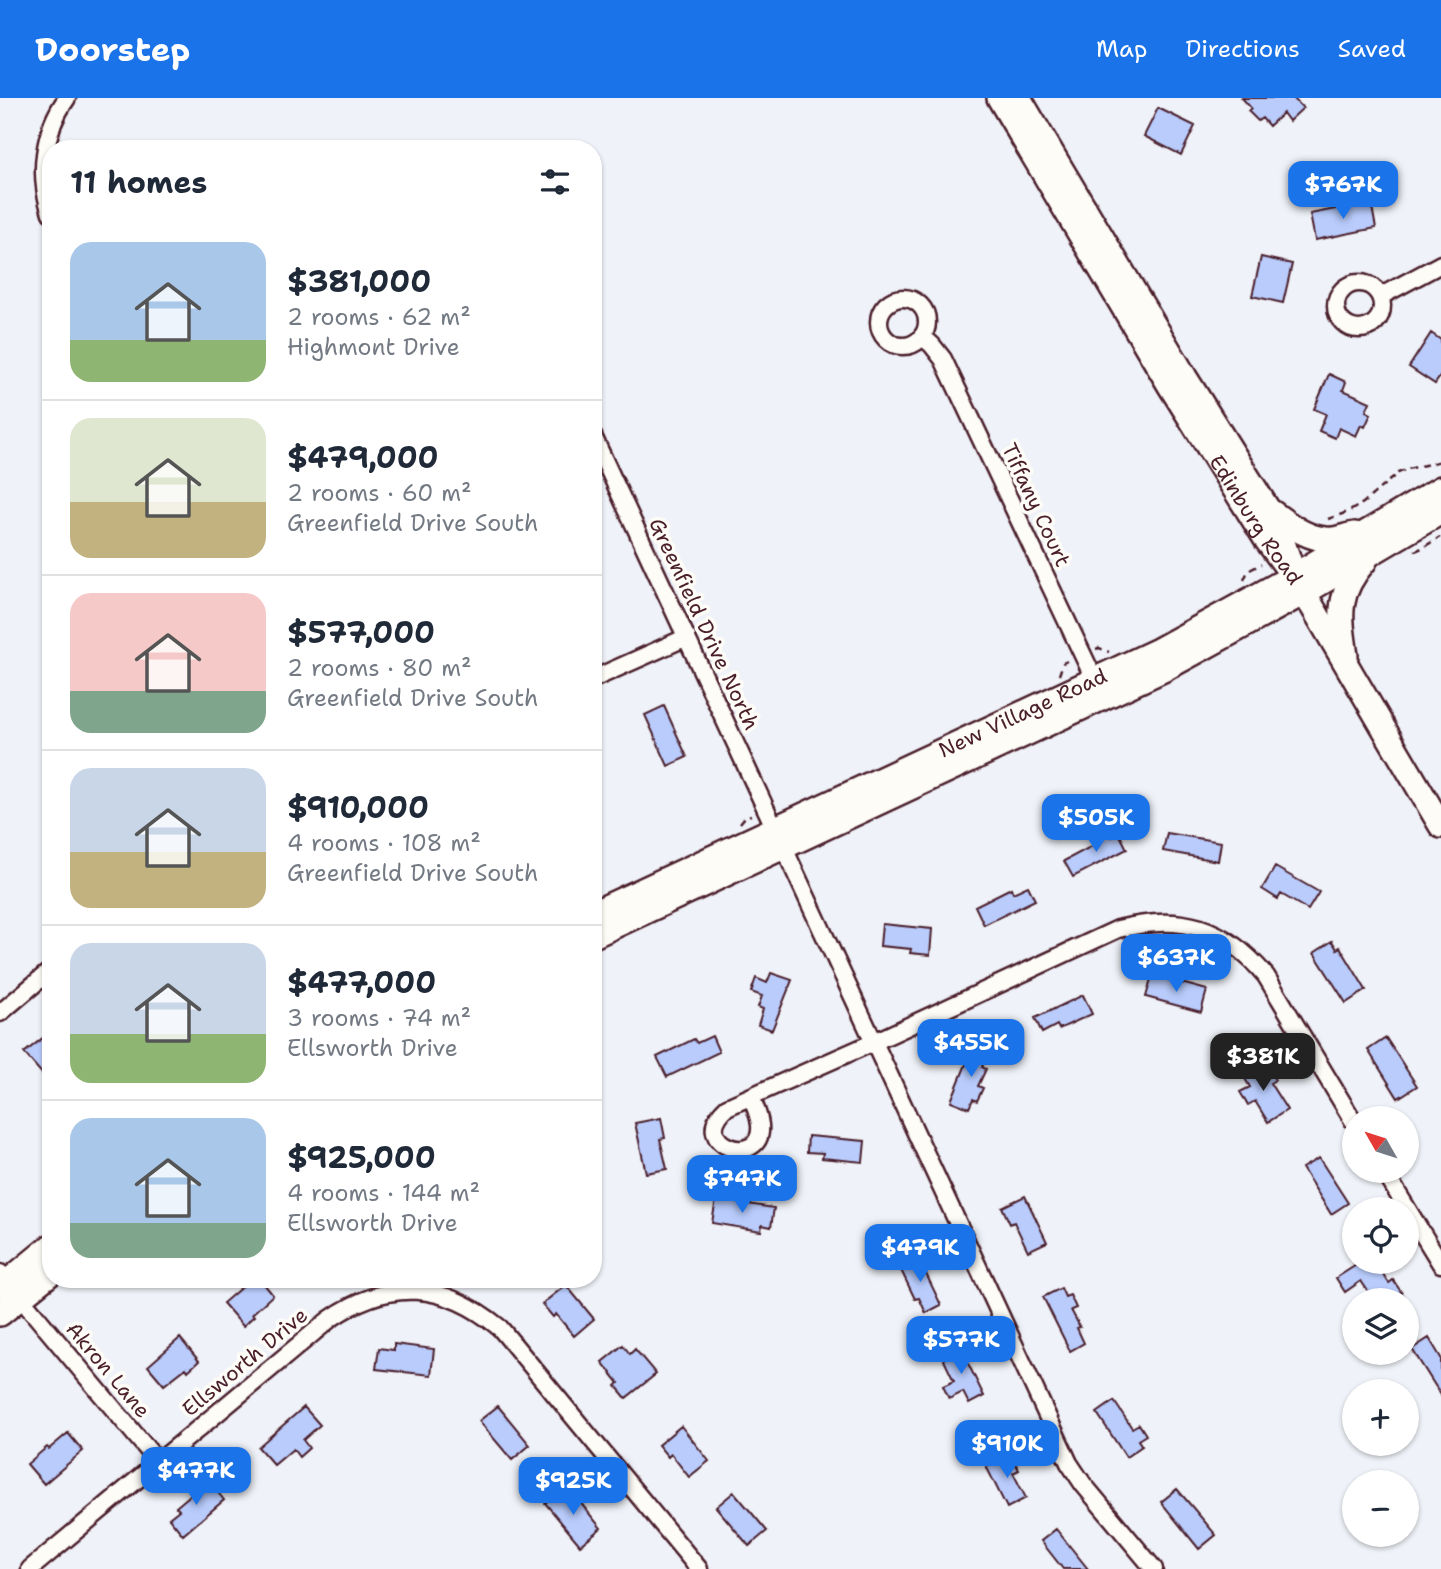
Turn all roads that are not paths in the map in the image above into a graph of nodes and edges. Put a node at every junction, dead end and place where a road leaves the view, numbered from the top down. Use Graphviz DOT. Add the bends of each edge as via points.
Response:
graph roads {
  1 [pos="67,98"];
  2 [pos="999,98"];
  3 [pos="1019,98"];
  4 [pos="48,140"];
  5 [pos="1441,264"];
  6 [pos="1381,296"];
  7 [pos="922,336"];
  8 [pos="602,455"];
  9 [pos="1441,488"];
  10 [pos="1269,510"];
  11 [pos="1441,512"];
  12 [pos="1372,541"];
  13 [pos="1298,585"];
  14 [pos="687,637"];
  15 [pos="1348,666"];
  16 [pos="602,675"];
  17 [pos="1100,689"];
  18 [pos="1441,826"];
  19 [pos="776,829"];
  20 [pos="602,909"];
  21 [pos="602,931"];
  22 [pos="42,978"];
  23 [pos="0,1013"];
  24 [pos="874,1042"];
  25 [pos="751,1097"];
  26 [pos="1344,1106"];
  27 [pos="1391,1183"];
  28 [pos="42,1254"];
  29 [pos="1441,1264"];
  30 [pos="42,1275"];
  31 [pos="7,1285"];
  32 [pos="0,1314"];
  33 [pos="158,1462"];
  34 [pos="30,1569"];
  35 [pos="699,1569"];
  36 [pos="1154,1569"];
  1 -- 4 [label="street"];
  2 -- 13 [label="main road, Edinburg Road" via="1170,386"];
  3 -- 10 [label="main road, Edinburg Road"];
  5 -- 6 [label="street"];
  7 -- 17 [label="street, Tiffany Court" via="943,359"];
  8 -- 14 [label="street, Greenfield Drive North"];
  9 -- 12 [label="main road, New Village Road"];
  10 -- 12 [label="main road" via="1321,539"];
  10 -- 13 [label="main road, Edinburg Road"];
  11 -- 12 [label="main road, New Village Road"];
  12 -- 13 [label="main road, New Village Road"];
  12 -- 15 [label="main road" via="1342,601"];
  13 -- 15 [label="main road, Edinburg Road"];
  13 -- 17 [label="main road, New Village Road" via="1156,651"];
  14 -- 16 [label="street"];
  14 -- 19 [label="street, Greenfield Drive North"];
  15 -- 18 [label="main road, Edinburg Road"];
  17 -- 19 [label="main road, New Village Road"];
  19 -- 20 [label="main road, New Village Road"];
  19 -- 21 [label="main road, New Village Road"];
  19 -- 24 [label="street, Greenfield Drive North"];
  22 -- 23 [label="street"];
  24 -- 25 [label="street"];
  24 -- 26 [label="street" via="1118,929 1169,922 1210,932 1251,959 1266,976"];
  24 -- 36 [label="street, Greenfield Drive North" via="1069,1464"];
  27 -- 29 [label="street"];
  28 -- 31 [label="main road"];
  30 -- 31 [label="main road"];
  31 -- 32 [label="main road"];
  31 -- 33 [label="street, Akron Lane"];
  33 -- 34 [label="street, Ellsworth Drive"];
  33 -- 35 [label="street, Ellsworth Drive" via="348,1307 390,1292 438,1294 481,1312 500,1328"];
}
